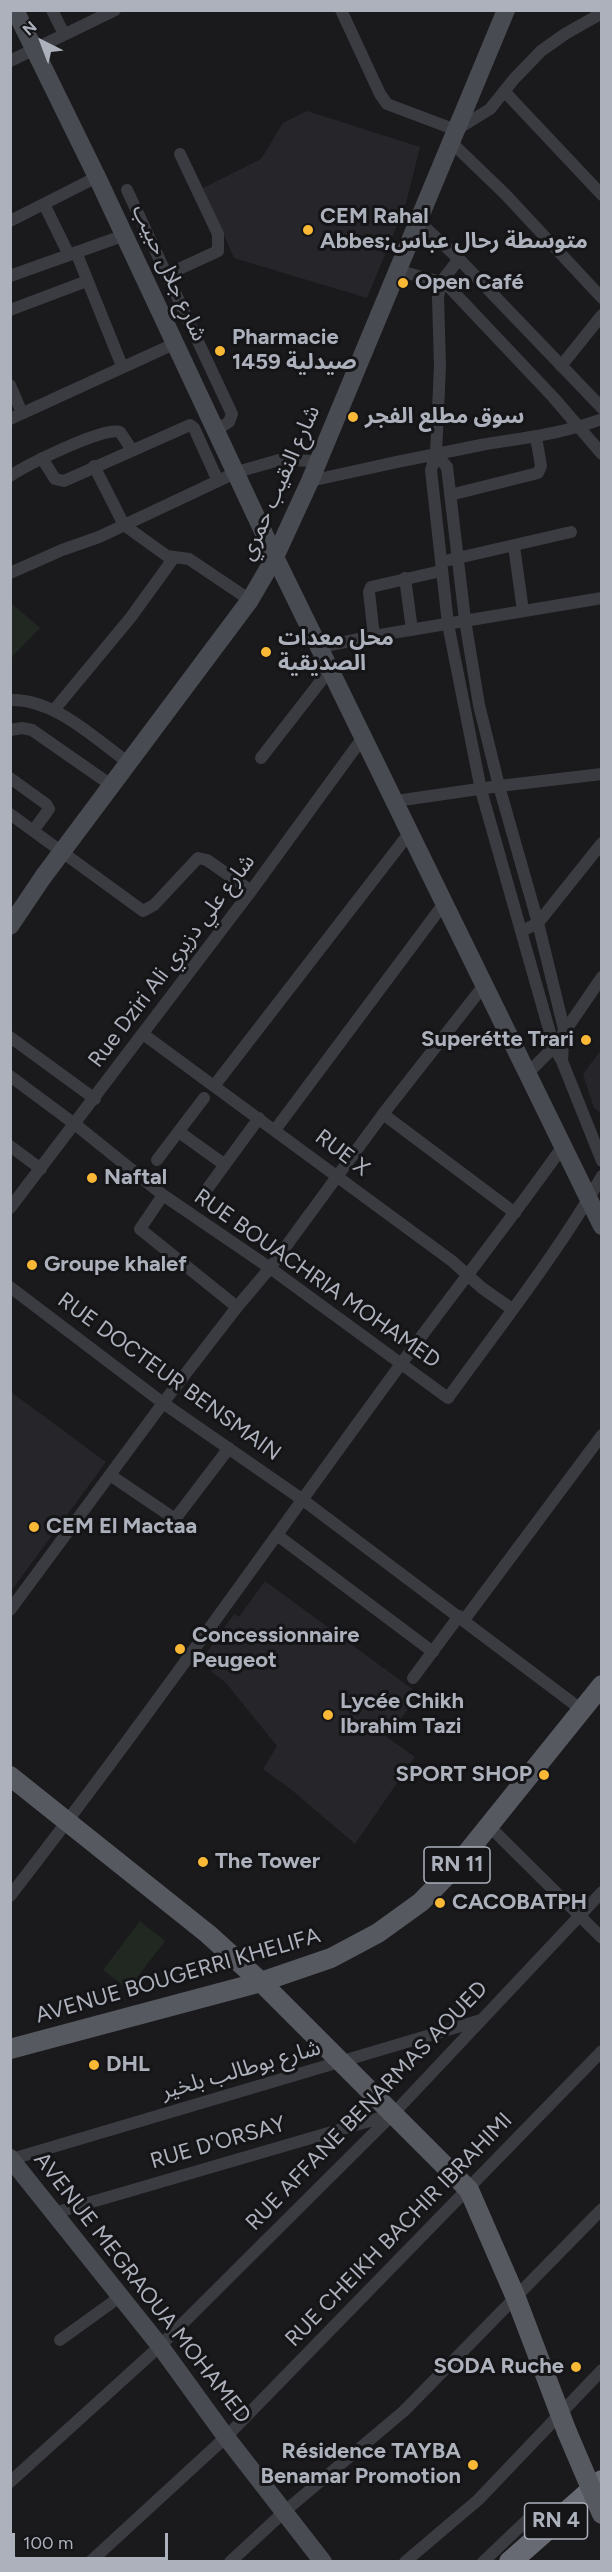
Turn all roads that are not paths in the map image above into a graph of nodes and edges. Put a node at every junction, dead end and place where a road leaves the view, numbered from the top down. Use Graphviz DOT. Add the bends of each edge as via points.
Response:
graph roads {
  1 [pos="15,10"];
  2 [pos="52,10"];
  3 [pos="115,10"];
  4 [pos="341,10"];
  5 [pos="506,10"];
  6 [pos="602,13"];
  7 [pos="64,34"];
  8 [pos="34,50"];
  9 [pos="10,61"];
  10 [pos="504,91"];
  11 [pos="454,136"];
  12 [pos="180,154"];
  13 [pos="97,177"];
  14 [pos="127,190"];
  15 [pos="602,195"];
  16 [pos="44,204"];
  17 [pos="10,220"];
  18 [pos="417,220"];
  19 [pos="124,235"];
  20 [pos="73,254"];
  21 [pos="459,259"];
  22 [pos="396,270"];
  23 [pos="166,275"];
  24 [pos="10,276"];
  25 [pos="87,281"];
  26 [pos="441,282"];
  27 [pos="602,298"];
  28 [pos="10,310"];
  29 [pos="602,315"];
  30 [pos="176,343"];
  31 [pos="122,366"];
  32 [pos="561,366"];
  33 [pos="10,385"];
  34 [pos="602,408"];
  35 [pos="22,412"];
  36 [pos="10,419"];
  37 [pos="602,419"];
  38 [pos="579,428"];
  39 [pos="216,430"];
  40 [pos="536,437"];
  41 [pos="132,450"];
  42 [pos="436,454"];
  43 [pos="602,454"];
  44 [pos="42,458"];
  45 [pos="318,461"];
  46 [pos="94,466"];
  47 [pos="237,472"];
  48 [pos="10,476"];
  49 [pos="218,481"];
  50 [pos="310,481"];
  51 [pos="450,495"];
  52 [pos="124,525"];
  53 [pos="571,532"];
  54 [pos="514,546"];
  55 [pos="275,557"];
  56 [pos="457,557"];
  57 [pos="173,559"];
  58 [pos="441,566"];
  59 [pos="10,573"];
  60 [pos="405,578"];
  61 [pos="602,598"];
  62 [pos="250,600"];
  63 [pos="523,611"];
  64 [pos="465,620"];
  65 [pos="448,624"];
  66 [pos="412,630"];
  67 [pos="374,636"];
  68 [pos="320,647"];
  69 [pos="331,668"];
  70 [pos="10,700"];
  71 [pos="479,705"];
  72 [pos="54,710"];
  73 [pos="464,711"];
  74 [pos="12,732"];
  75 [pos="364,736"];
  76 [pos="261,758"];
  77 [pos="129,763"];
  78 [pos="602,774"];
  79 [pos="10,778"];
  80 [pos="111,785"];
  81 [pos="498,786"];
  82 [pos="481,790"];
  83 [pos="396,801"];
  84 [pos="11,814"];
  85 [pos="33,831"];
  86 [pos="411,831"];
  87 [pos="602,843"];
  88 [pos="63,852"];
  89 [pos="251,891"];
  90 [pos="445,902"];
  91 [pos="12,921"];
  92 [pos="538,923"];
  93 [pos="522,931"];
  94 [pos="602,977"];
  95 [pos="485,984"];
  96 [pos="564,1029"];
  97 [pos="143,1034"];
  98 [pos="10,1037"];
  99 [pos="554,1047"];
  100 [pos="562,1061"];
  101 [pos="528,1072"];
  102 [pos="10,1076"];
  103 [pos="214,1086"];
  104 [pos="204,1098"];
  105 [pos="95,1099"];
  106 [pos="383,1114"];
  107 [pos="259,1118"];
  108 [pos="76,1125"];
  109 [pos="275,1130"];
  110 [pos="179,1132"];
  111 [pos="10,1146"];
  112 [pos="563,1146"];
  113 [pos="157,1161"];
  114 [pos="602,1161"];
  115 [pos="225,1165"];
  116 [pos="41,1169"];
  117 [pos="337,1176"];
  118 [pos="602,1176"];
  119 [pos="162,1195"];
  120 [pos="202,1196"];
  121 [pos="588,1199"];
  122 [pos="10,1208"];
  123 [pos="515,1213"];
  124 [pos="602,1226"];
  125 [pos="270,1268"];
  126 [pos="468,1275"];
  127 [pos="10,1287"];
  128 [pos="237,1307"];
  129 [pos="512,1309"];
  130 [pos="401,1363"];
  131 [pos="163,1403"];
  132 [pos="602,1435"];
  133 [pos="229,1448"];
  134 [pos="110,1475"];
  135 [pos="303,1500"];
  136 [pos="277,1535"];
  137 [pos="10,1611"];
  138 [pos="462,1618"];
  139 [pos="433,1652"];
  140 [pos="413,1678"];
  141 [pos="602,1685"];
  142 [pos="582,1710"];
  143 [pos="10,1776"];
  144 [pos="68,1821"];
  145 [pos="489,1826"];
  146 [pos="602,1892"];
  147 [pos="10,1896"];
  148 [pos="579,1916"];
  149 [pos="602,1938"];
  150 [pos="261,1982"];
  151 [pos="482,2019"];
  152 [pos="10,2049"];
  153 [pos="602,2051"];
  154 [pos="340,2062"];
  155 [pos="393,2114"];
  156 [pos="11,2159"];
  157 [pos="469,2190"];
  158 [pos="602,2208"];
  159 [pos="54,2213"];
  160 [pos="121,2296"];
  161 [pos="516,2298"];
  162 [pos="60,2340"];
  163 [pos="160,2346"];
  164 [pos="602,2370"];
  165 [pos="561,2413"];
  166 [pos="226,2437"];
  167 [pos="602,2481"];
  168 [pos="10,2482"];
  169 [pos="602,2499"];
  170 [pos="285,2511"];
  171 [pos="602,2514"];
  172 [pos="527,2520"];
  173 [pos="90,2562"];
  174 [pos="230,2562"];
  175 [pos="323,2562"];
  176 [pos="405,2562"];
  177 [pos="483,2562"];
  178 [pos="510,2562"];
  179 [pos="529,2562"];
  1 -- 8 [label="street, شارع جلال حبيب"];
  2 -- 7 [label="street"];
  3 -- 7 [label="street"];
  4 -- 11 [label="street" via="387,104"];
  5 -- 11 [label="street, شارع النقيب حمري"];
  6 -- 10 [label="street" via="541,51"];
  7 -- 8 [label="street"];
  8 -- 9 [label="street"];
  8 -- 13 [label="street, شارع جلال حبيب"];
  10 -- 11 [label="street" via="486,113"];
  10 -- 15 [label="street"];
  11 -- 18 [label="street, شارع النقيب حمري"];
  11 -- 27 [label="street"];
  12 -- 23 [label="street" via="220,244 218,251"];
  13 -- 16 [label="street"];
  13 -- 19 [label="street, شارع جلال حبيب"];
  14 -- 23 [label="street"];
  16 -- 17 [label="street"];
  16 -- 20 [label="street"];
  18 -- 21 [label="street"];
  18 -- 22 [label="street, شارع النقيب حمري"];
  19 -- 20 [label="street"];
  19 -- 30 [label="street, شارع جلال حبيب"];
  20 -- 24 [label="street"];
  20 -- 25 [label="street"];
  21 -- 26 [label="street"];
  21 -- 32 [label="street"];
  22 -- 26 [label="street"];
  22 -- 45 [label="street, شارع النقيب حمري"];
  23 -- 39 [label="street" via="232,414 229,422"];
  25 -- 28 [label="street"];
  25 -- 31 [label="street"];
  26 -- 38 [label="street" via="458,295"];
  26 -- 42 [label="street"];
  29 -- 32 [label="street"];
  30 -- 31 [label="street"];
  30 -- 39 [label="street, شارع جلال حبيب"];
  31 -- 35 [label="street"];
  32 -- 34 [label="street"];
  33 -- 35 [label="street"];
  35 -- 36 [label="street"];
  37 -- 38 [label="street"];
  38 -- 40 [label="street"];
  38 -- 43 [label="street"];
  39 -- 47 [label="street, شارع جلال حبيب"];
  40 -- 42 [label="street"];
  40 -- 51 [label="street" via="541,466 538,473"];
  41 -- 44 [label="street" via="120,432 112,430"];
  41 -- 46 [label="street"];
  41 -- 49 [label="street" via="190,425"];
  42 -- 50 [label="street"];
  42 -- 51 [label="street" via="447,467"];
  42 -- 58 [label="street" via="431,470"];
  44 -- 46 [label="street" via="57,481"];
  44 -- 48 [label="street"];
  45 -- 47 [label="street" via="279,460"];
  45 -- 50 [label="street, شارع النقيب حمري"];
  46 -- 52 [label="street"];
  47 -- 49 [label="street"];
  47 -- 55 [label="street, شارع جلال حبيب"];
  49 -- 52 [label="street"];
  50 -- 55 [label="street, شارع النقيب حمري"];
  51 -- 56 [label="street"];
  52 -- 57 [label="street"];
  52 -- 59 [label="street"];
  53 -- 54 [label="street"];
  54 -- 56 [label="street"];
  54 -- 63 [label="street"];
  55 -- 62 [label="street, شارع النقيب حمري"];
  55 -- 68 [label="street, شارع جلال حبيب"];
  56 -- 58 [label="street"];
  56 -- 64 [label="street"];
  57 -- 62 [label="street" via="189,559"];
  57 -- 72 [label="street"];
  58 -- 60 [label="street"];
  58 -- 65 [label="street"];
  60 -- 66 [label="street"];
  60 -- 67 [label="street" via="370,589"];
  61 -- 63 [label="street"];
  62 -- 77 [label="street, شارع النقيب حمري"];
  63 -- 64 [label="street"];
  64 -- 65 [label="street"];
  64 -- 71 [label="street"];
  65 -- 66 [label="street"];
  65 -- 73 [label="street"];
  66 -- 67 [label="street"];
  67 -- 68 [label="street"];
  68 -- 69 [label="street, شارع جلال حبيب"];
  69 -- 75 [label="street, شارع جلال حبيب"];
  69 -- 76 [label="street"];
  70 -- 72 [label="street" via="35,702"];
  71 -- 73 [label="street"];
  71 -- 81 [label="street"];
  72 -- 77 [label="street"];
  73 -- 82 [label="street"];
  74 -- 80 [label="street" via="32,730"];
  75 -- 83 [label="street, شارع جلال حبيب"];
  75 -- 89 [label="street, Rue Dziri Ali شارع علي دزيري"];
  77 -- 80 [label="street, شارع النقيب حمري"];
  78 -- 81 [label="street"];
  79 -- 85 [label="street" via="49,809"];
  80 -- 88 [label="street, شارع النقيب حمري"];
  81 -- 82 [label="street"];
  81 -- 92 [label="street"];
  82 -- 83 [label="street"];
  82 -- 93 [label="street"];
  83 -- 86 [label="street, شارع جلال حبيب"];
  84 -- 85 [label="street"];
  85 -- 88 [label="street"];
  86 -- 90 [label="street, شارع جلال حبيب"];
  86 -- 103 [label="street"];
  87 -- 92 [label="street"];
  88 -- 89 [label="street" via="143,911 154,905 198,858 207,860"];
  88 -- 91 [label="street, شارع النقيب حمري"];
  89 -- 97 [label="street, Rue Dziri Ali شارع علي دزيري"];
  90 -- 95 [label="street, شارع جلال حبيب"];
  90 -- 109 [label="street"];
  92 -- 93 [label="street"];
  92 -- 96 [label="street"];
  93 -- 99 [label="street"];
  94 -- 96 [label="street"];
  95 -- 101 [label="street, شارع جلال حبيب"];
  95 -- 106 [label="street"];
  96 -- 99 [label="street"];
  96 -- 100 [label="street"];
  97 -- 103 [label="street, RUE X"];
  97 -- 105 [label="street, Rue Dziri Ali شارع علي دزيري"];
  98 -- 105 [label="street"];
  99 -- 100 [label="street"];
  99 -- 101 [label="street"];
  100 -- 114 [label="street"];
  101 -- 112 [label="street, شارع جلال حبيب"];
  102 -- 108 [label="street, RUE BOUACHRIA MOHAMED"];
  103 -- 107 [label="street, RUE X"];
  104 -- 110 [label="street"];
  105 -- 108 [label="street, Rue Dziri Ali شارع علي دزيري"];
  106 -- 117 [label="street"];
  106 -- 123 [label="street"];
  107 -- 109 [label="street, RUE X"];
  107 -- 115 [label="street"];
  108 -- 116 [label="street, Rue Dziri Ali شارع علي دزيري"];
  108 -- 119 [label="street, RUE BOUACHRIA MOHAMED"];
  109 -- 117 [label="street, RUE X"];
  110 -- 113 [label="street"];
  110 -- 115 [label="street"];
  111 -- 116 [label="street"];
  112 -- 121 [label="street, شارع جلال حبيب"];
  112 -- 123 [label="street"];
  115 -- 120 [label="street"];
  116 -- 122 [label="street, Rue Dziri Ali شارع علي دزيري"];
  117 -- 125 [label="street"];
  117 -- 126 [label="street, RUE X"];
  118 -- 121 [label="street"];
  119 -- 125 [label="street, RUE BOUACHRIA MOHAMED"];
  119 -- 128 [label="street, RUE BOUACHRIA MOHAMED" via="140,1229"];
  121 -- 124 [label="street, شارع جلال حبيب"];
  121 -- 129 [label="street"];
  123 -- 126 [label="street"];
  125 -- 128 [label="street"];
  125 -- 130 [label="street, RUE BOUACHRIA MOHAMED"];
  126 -- 129 [label="street, RUE X"];
  126 -- 130 [label="street"];
  127 -- 131 [label="street, RUE DOCTEUR BENSMAIN"];
  128 -- 131 [label="street"];
  129 -- 130 [label="street, RUE BOUACHRIA MOHAMED" via="448,1398"];
  130 -- 135 [label="street"];
  131 -- 133 [label="street, RUE DOCTEUR BENSMAIN"];
  131 -- 134 [label="street"];
  132 -- 138 [label="street"];
  133 -- 134 [label="street" via="175,1519"];
  133 -- 135 [label="street, RUE DOCTEUR BENSMAIN"];
  134 -- 137 [label="street"];
  135 -- 136 [label="street"];
  135 -- 138 [label="street, RUE DOCTEUR BENSMAIN"];
  136 -- 139 [label="street"];
  136 -- 144 [label="street"];
  138 -- 139 [label="street"];
  138 -- 142 [label="street, RUE DOCTEUR BENSMAIN"];
  139 -- 140 [label="street"];
  141 -- 142 [label="main road, AVENUE BOUGERRI KHELIFA / RN 11"];
  142 -- 145 [label="main road, AVENUE BOUGERRI KHELIFA / RN 11"];
  143 -- 144 [label="main road"];
  144 -- 147 [label="street"];
  144 -- 150 [label="main road" via="168,1900"];
  145 -- 148 [label="street"];
  145 -- 150 [label="main road, AVENUE BOUGERRI KHELIFA / RN 11" via="421,1902 378,1933 331,1958"];
  146 -- 148 [label="street, RUE AFFANE BENARMAS AOUED"];
  148 -- 149 [label="street"];
  148 -- 151 [label="street, RUE AFFANE BENARMAS AOUED"];
  150 -- 152 [label="main road, AVENUE BOUGERRI KHELIFA / RN 11"];
  150 -- 154 [label="main road"];
  151 -- 154 [label="street, شارع بوطالب بلخير"];
  151 -- 155 [label="street, RUE AFFANE BENARMAS AOUED"];
  153 -- 157 [label="street, RUE CHEIKH BACHIR IBRAHIMI"];
  154 -- 155 [label="main road"];
  154 -- 156 [label="street, شارع بوطالب بلخير"];
  155 -- 157 [label="main road"];
  155 -- 159 [label="street, RUE D'ORSAY"];
  155 -- 163 [label="street, RUE AFFANE BENARMAS AOUED"];
  156 -- 159 [label="street, AVENUE MEGRAOUA MOHAMED"];
  157 -- 161 [label="main road"];
  157 -- 166 [label="street, RUE CHEIKH BACHIR IBRAHIMI"];
  158 -- 161 [label="street"];
  159 -- 160 [label="street, AVENUE MEGRAOUA MOHAMED"];
  160 -- 162 [label="street"];
  160 -- 163 [label="street, AVENUE MEGRAOUA MOHAMED"];
  161 -- 165 [label="main road"];
  161 -- 170 [label="street" via="404,2411"];
  163 -- 166 [label="street, AVENUE MEGRAOUA MOHAMED"];
  163 -- 168 [label="street, RUE AFFANE BENARMAS AOUED"];
  164 -- 165 [label="street"];
  165 -- 171 [label="main road, bridge"];
  165 -- 176 [label="street" via="478,2500"];
  166 -- 170 [label="street, AVENUE MEGRAOUA MOHAMED"];
  166 -- 173 [label="street, RUE CHEIKH BACHIR IBRAHIMI"];
  167 -- 178 [label="highway, RN 4"];
  169 -- 179 [label="highway, RN 4"];
  170 -- 174 [label="street"];
  170 -- 175 [label="street, AVENUE MEGRAOUA MOHAMED"];
  172 -- 177 [label="street"];
}
